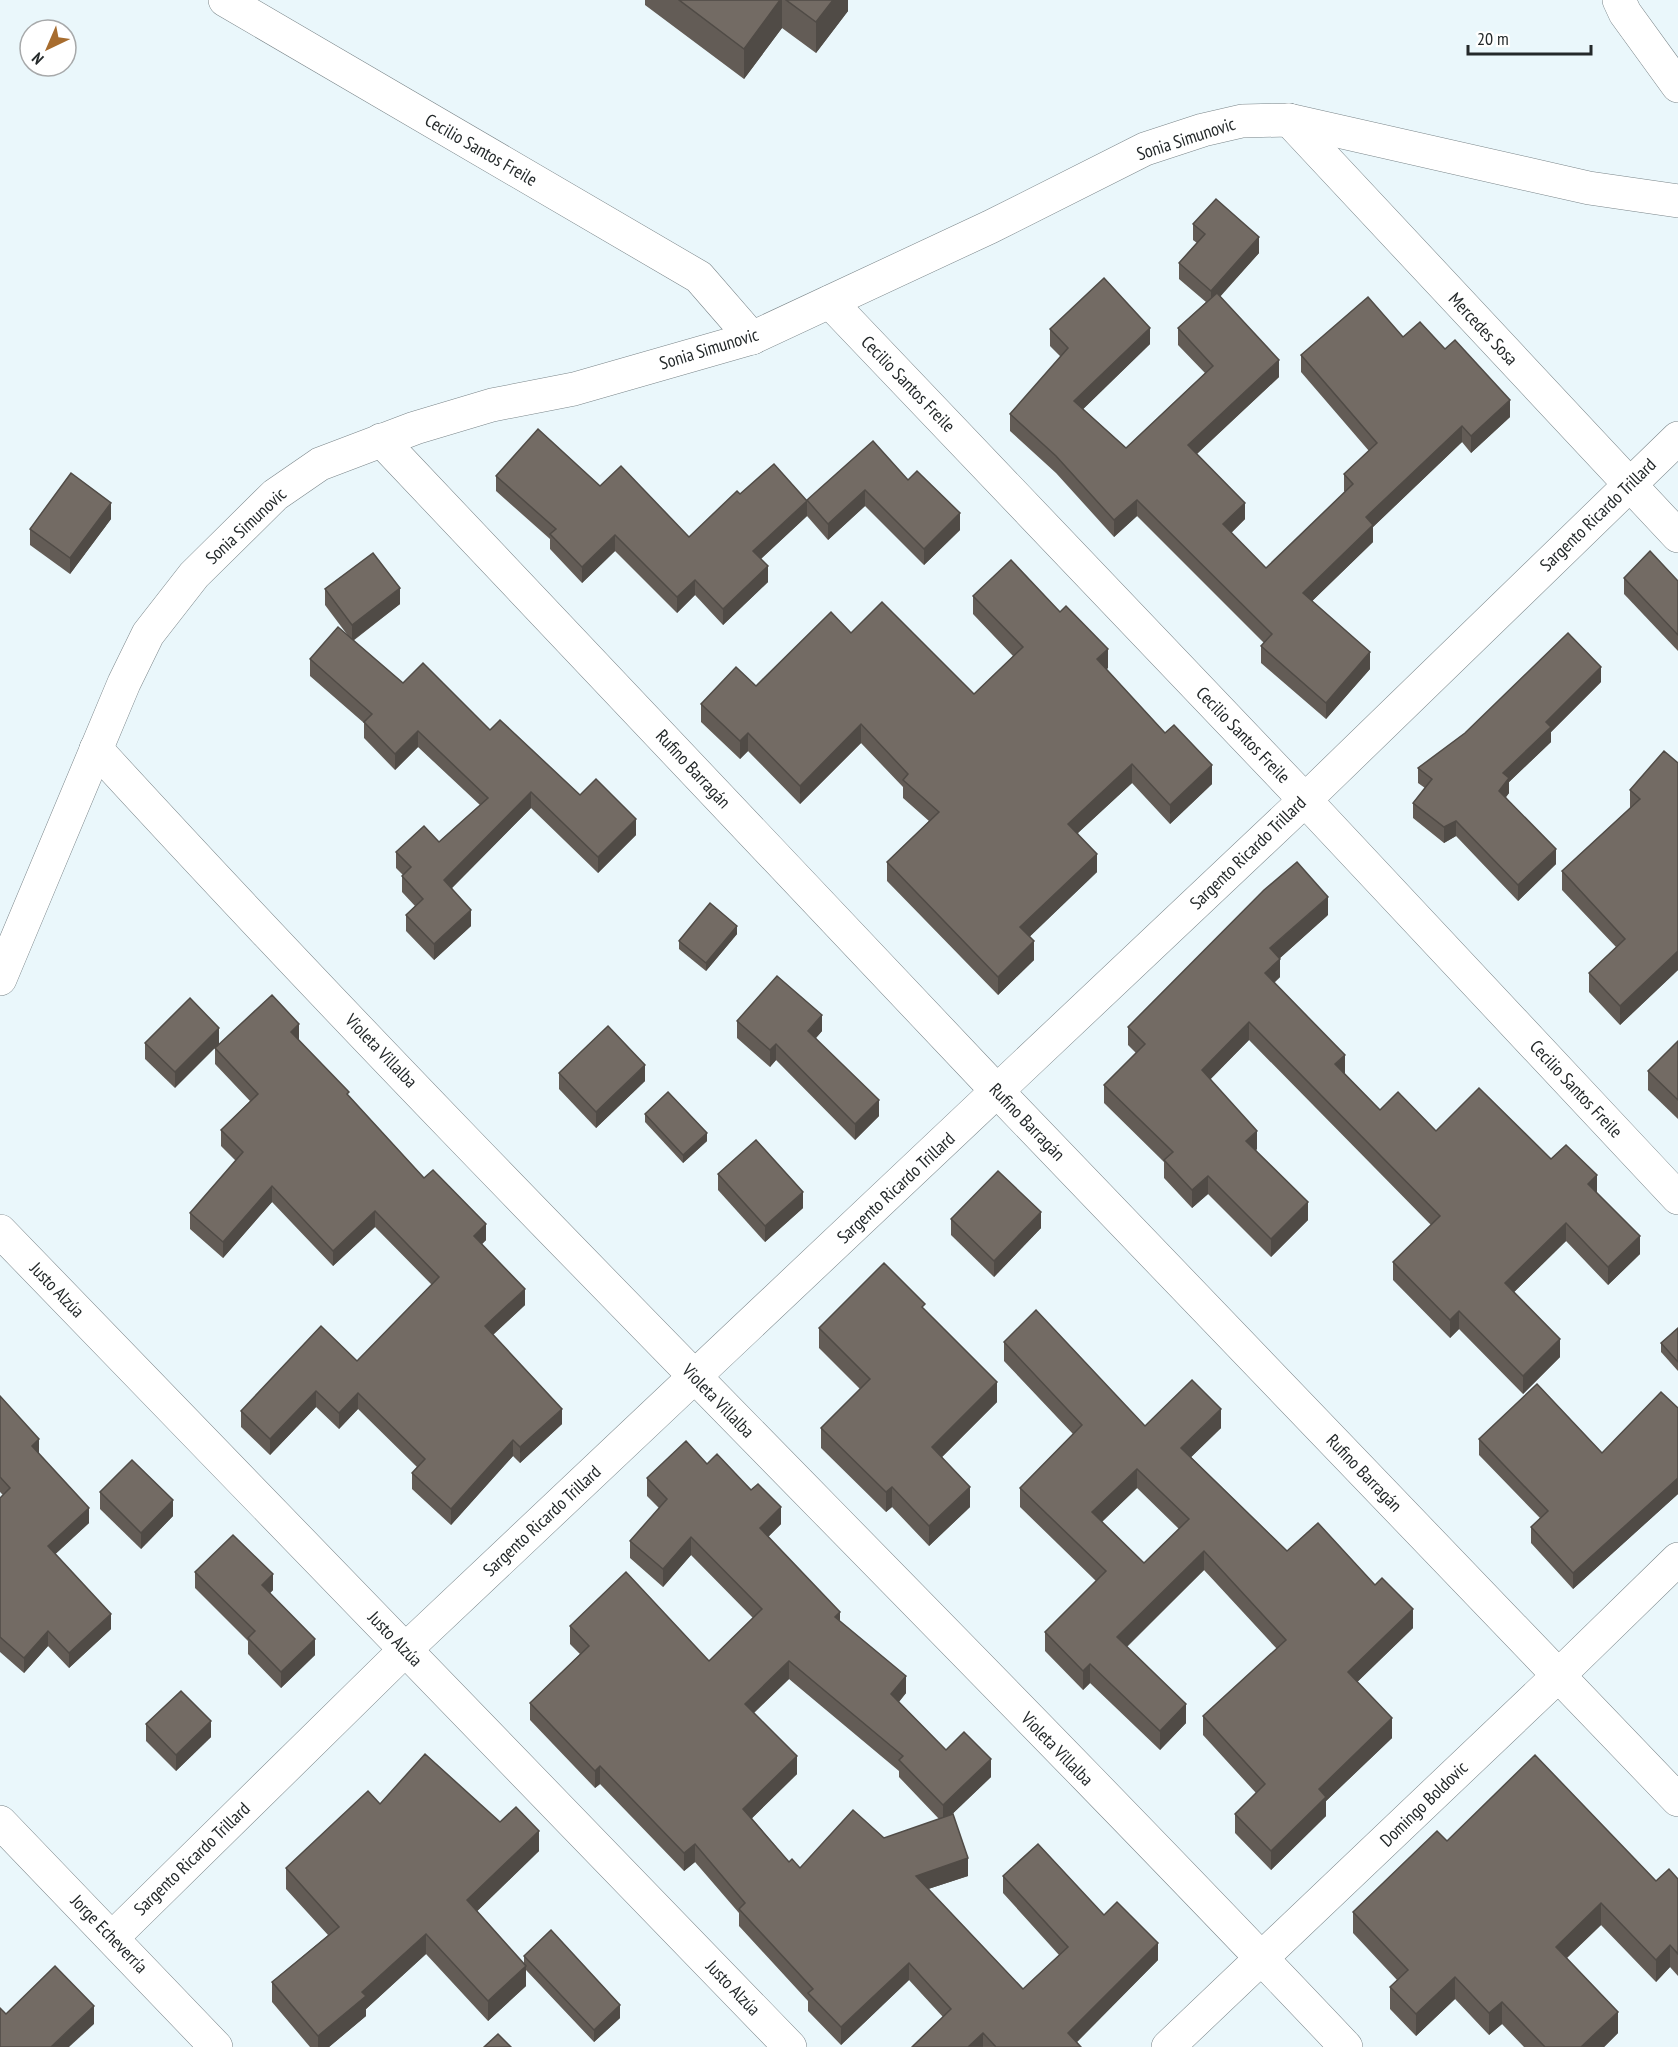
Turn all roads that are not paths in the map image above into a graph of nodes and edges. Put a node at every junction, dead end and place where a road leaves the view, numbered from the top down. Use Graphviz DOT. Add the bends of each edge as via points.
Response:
graph roads {
  1 [pos="225,0"];
  2 [pos="1619,0"];
  3 [pos="1678,86"];
  4 [pos="1289,120"];
  5 [pos="1678,201"];
  6 [pos="830,302"];
  7 [pos="752,338"];
  8 [pos="1678,438"];
  9 [pos="381,440"];
  10 [pos="1628,485"];
  11 [pos="1678,536"];
  12 [pos="96,749"];
  13 [pos="1305,800"];
  14 [pos="0,979"];
  15 [pos="998,1092"];
  16 [pos="1678,1198"];
  17 [pos="0,1231"];
  18 [pos="694,1377"];
  19 [pos="1678,1558"];
  20 [pos="405,1650"];
  21 [pos="1558,1676"];
  22 [pos="1678,1800"];
  23 [pos="0,1822"];
  24 [pos="113,1937"];
  25 [pos="1262,1958"];
  26 [pos="216,2047"];
  27 [pos="790,2047"];
  28 [pos="1168,2047"];
  29 [pos="1346,2047"];
  1 -- 7 [label="street, Cecilio Santos Freile" via="699,277"];
  2 -- 3 [label="street"];
  4 -- 5 [label="street, Sonia Simunovic" via="1589,188"];
  4 -- 6 [label="street, Sonia Simunovic" via="1242,121 1144,149"];
  4 -- 10 [label="street, Mercedes Sosa"];
  6 -- 7 [label="street, Sonia Simunovic"];
  6 -- 13 [label="street, Cecilio Santos Freile"];
  7 -- 9 [label="street, Sonia Simunovic" via="574,389 492,405"];
  8 -- 10 [label="street, Sargento Ricardo Trillard"];
  9 -- 12 [label="street, Sonia Simunovic" via="320,464 275,495 194,575 148,634"];
  9 -- 15 [label="street, Rufino Barragán"];
  10 -- 11 [label="street, Mercedes Sosa"];
  10 -- 13 [label="street, Sargento Ricardo Trillard"];
  12 -- 14 [label="street, Sonia Simunovic"];
  12 -- 18 [label="street, Violeta Villalba" via="204,867"];
  13 -- 15 [label="street, Sargento Ricardo Trillard"];
  13 -- 16 [label="street, Cecilio Santos Freile"];
  15 -- 18 [label="street, Sargento Ricardo Trillard"];
  15 -- 21 [label="street, Rufino Barragán"];
  17 -- 20 [label="street, Justo Alzúa"];
  18 -- 20 [label="street, Sargento Ricardo Trillard"];
  18 -- 25 [label="street, Violeta Villalba"];
  19 -- 21 [label="street, Domingo Boldovic"];
  20 -- 24 [label="street, Sargento Ricardo Trillard"];
  20 -- 27 [label="street, Justo Alzúa"];
  21 -- 22 [label="street, Rufino Barragán"];
  21 -- 25 [label="street, Domingo Boldovic"];
  23 -- 24 [label="street, Jorge Echeverría"];
  24 -- 26 [label="street, Jorge Echeverría"];
  25 -- 28 [label="street, Domingo Boldovic"];
  25 -- 29 [label="street, Violeta Villalba"];
}
